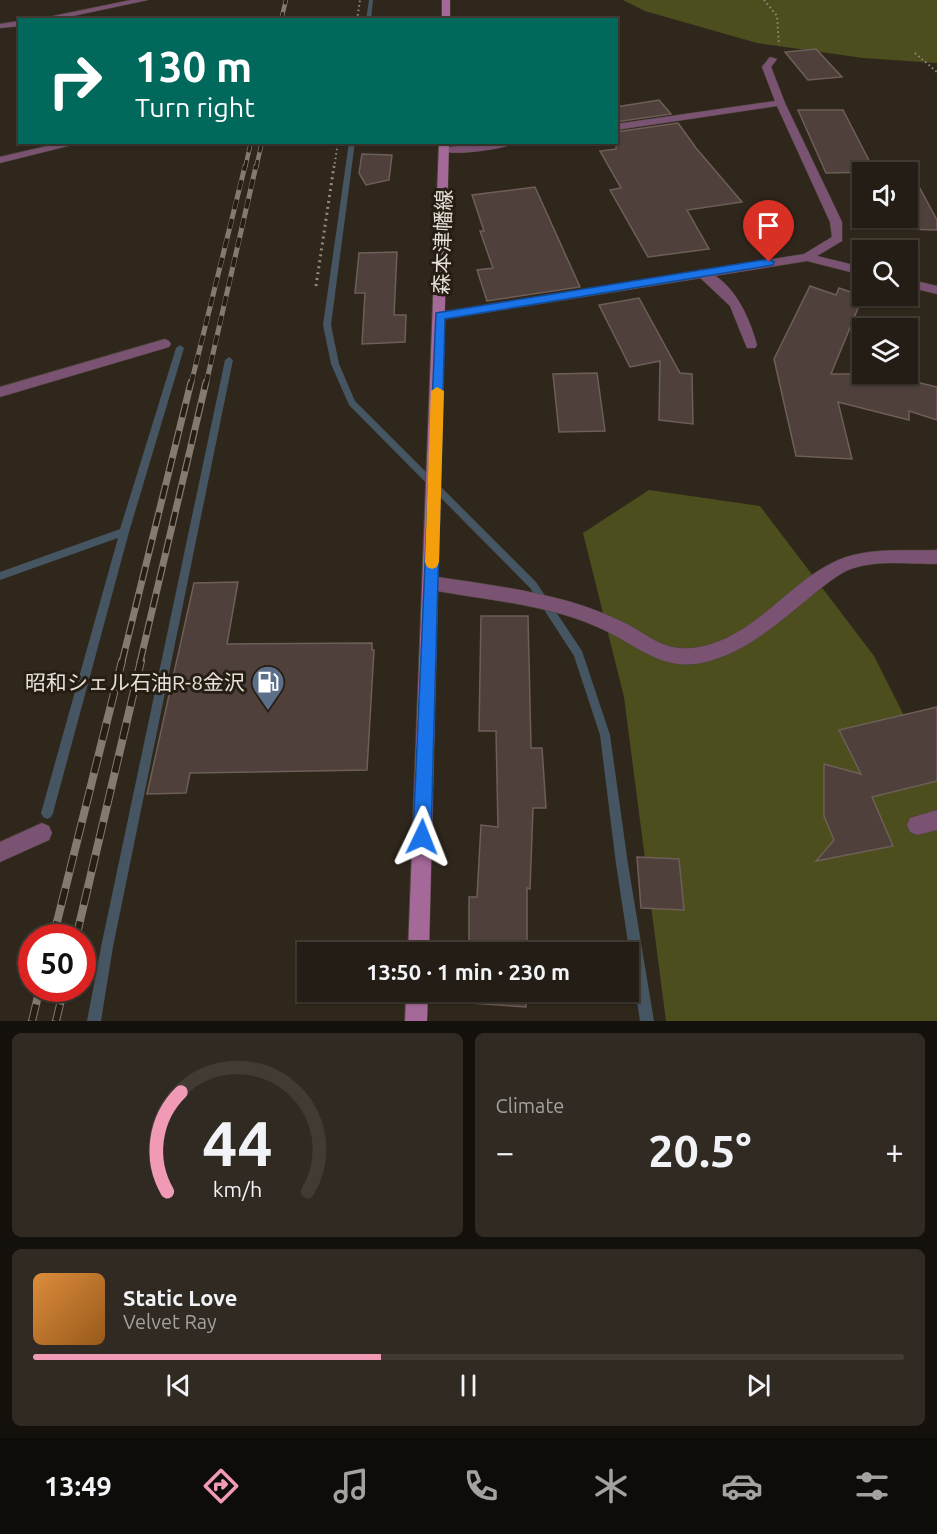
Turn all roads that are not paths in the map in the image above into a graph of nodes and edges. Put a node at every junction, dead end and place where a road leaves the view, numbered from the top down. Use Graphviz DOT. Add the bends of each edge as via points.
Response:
graph roads {
  1 [pos="144,0"];
  2 [pos="446,0"];
  3 [pos="49,18"];
  4 [pos="446,18"];
  5 [pos="18,23"];
  6 [pos="0,26"];
  7 [pos="773,59"];
  8 [pos="780,103"];
  9 [pos="618,127"];
  10 [pos="70,144"];
  11 [pos="500,144"];
  12 [pos="444,146"];
  13 [pos="0,160"];
  14 [pos="807,257"];
  15 [pos="852,268"];
  16 [pos="701,273"];
  17 [pos="918,285"];
  18 [pos="937,290"];
  19 [pos="440,316"];
  20 [pos="165,344"];
  21 [pos="751,345"];
  22 [pos="0,392"];
  23 [pos="937,557"];
  24 [pos="431,583"];
  25 [pos="937,820"];
  26 [pos="917,825"];
  27 [pos="42,833"];
  28 [pos="0,852"];
  29 [pos="418,942"];
  30 [pos="417,1002"];
  31 [pos="416,1021"];
  1 -- 3 [label="street"];
  2 -- 4 [label="main road"];
  5 -- 6 [label="street"];
  7 -- 8 [label="street" via="766,67"];
  8 -- 9 [label="street"];
  8 -- 14 [label="street" via="837,230 838,237"];
  10 -- 13 [label="street"];
  11 -- 12 [label="street" via="463,150"];
  12 -- 19 [label="main road, 森本津幡線"];
  14 -- 15 [label="street"];
  14 -- 16 [label="street"];
  16 -- 19 [label="street"];
  16 -- 21 [label="street" via="722,287 742,314"];
  17 -- 18 [label="street"];
  19 -- 24 [label="main road, 森本津幡線"];
  20 -- 22 [label="street"];
  23 -- 24 [label="street" via="846,564 730,646 681,657 655,650 578,610"];
  24 -- 29 [label="main road, 森本津幡線"];
  25 -- 26 [label="street"];
  27 -- 28 [label="street"];
  30 -- 31 [label="main road"];
}
